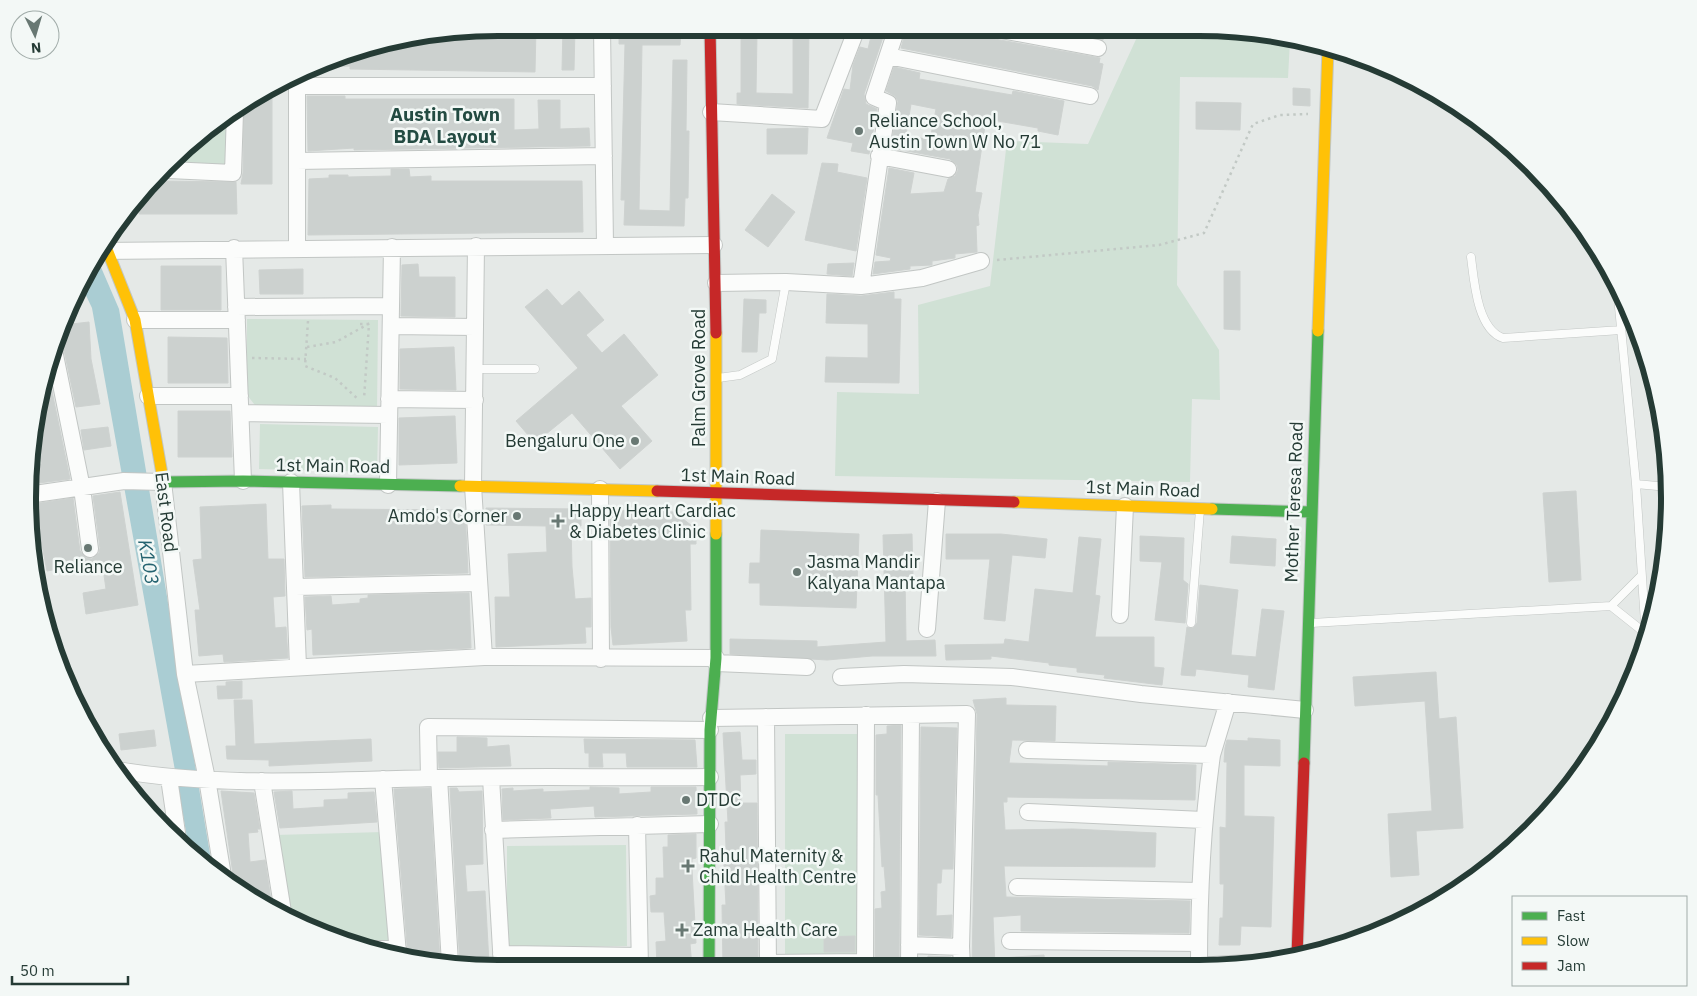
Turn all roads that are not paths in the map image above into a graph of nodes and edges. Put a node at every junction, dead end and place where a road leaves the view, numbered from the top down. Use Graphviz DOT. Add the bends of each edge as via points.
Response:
graph roads {
  1 [pos="602,36"];
  2 [pos="710,36"];
  3 [pos="853,36"];
  4 [pos="894,36"];
  5 [pos="1034,36"];
  6 [pos="1098,48"];
  7 [pos="1328,55"];
  8 [pos="888,56"];
  9 [pos="297,82"];
  10 [pos="298,82"];
  11 [pos="603,86"];
  12 [pos="1090,96"];
  13 [pos="712,112"];
  14 [pos="235,119"];
  15 [pos="604,156"];
  16 [pos="879,156"];
  17 [pos="297,161"];
  18 [pos="948,169"];
  19 [pos="172,170"];
  20 [pos="604,245"];
  21 [pos="714,245"];
  22 [pos="476,246"];
  23 [pos="110,247"];
  24 [pos="392,247"];
  25 [pos="234,248"];
  26 [pos="297,248"];
  27 [pos="107,253"];
  28 [pos="1471,257"];
  29 [pos="981,261"];
  30 [pos="786,282"];
  31 [pos="716,283"];
  32 [pos="861,286"];
  33 [pos="389,306"];
  34 [pos="1619,306"];
  35 [pos="237,313"];
  36 [pos="135,320"];
  37 [pos="391,326"];
  38 [pos="476,327"];
  39 [pos="1621,330"];
  40 [pos="57,363"];
  41 [pos="535,369"];
  42 [pos="475,370"];
  43 [pos="716,378"];
  44 [pos="148,396"];
  45 [pos="240,396"];
  46 [pos="474,400"];
  47 [pos="389,407"];
  48 [pos="241,413"];
  49 [pos="243,481"];
  50 [pos="163,482"];
  51 [pos="291,482"];
  52 [pos="388,484"];
  53 [pos="1636,484"];
  54 [pos="474,486"];
  55 [pos="1661,486"];
  56 [pos="82,488"];
  57 [pos="600,489"];
  58 [pos="36,494"];
  59 [pos="716,494"];
  60 [pos="937,501"];
  61 [pos="1125,506"];
  62 [pos="1200,508"];
  63 [pos="1311,512"];
  64 [pos="90,549"];
  65 [pos="1641,576"];
  66 [pos="479,583"];
  67 [pos="295,587"];
  68 [pos="1611,606"];
  69 [pos="1120,615"];
  70 [pos="1644,621"];
  71 [pos="1191,623"];
  72 [pos="1308,623"];
  73 [pos="927,629"];
  74 [pos="1640,632"];
  75 [pos="484,657"];
  76 [pos="601,659"];
  77 [pos="716,660"];
  78 [pos="298,667"];
  79 [pos="807,667"];
  80 [pos="185,674"];
  81 [pos="841,677"];
  82 [pos="1228,702"];
  83 [pos="1305,710"];
  84 [pos="911,714"];
  85 [pos="866,715"];
  86 [pos="766,717"];
  87 [pos="711,724"];
  88 [pos="1027,750"];
  89 [pos="1212,755"];
  90 [pos="127,773"];
  91 [pos="710,777"];
  92 [pos="172,778"];
  93 [pos="434,778"];
  94 [pos="491,778"];
  95 [pos="202,779"];
  96 [pos="383,779"];
  97 [pos="262,781"];
  98 [pos="1028,812"];
  99 [pos="1203,820"];
  100 [pos="710,824"];
  101 [pos="637,825"];
  102 [pos="177,830"];
  103 [pos="493,830"];
  104 [pos="221,867"];
  105 [pos="1017,887"];
  106 [pos="1199,891"];
  107 [pos="282,906"];
  108 [pos="1010,941"];
  109 [pos="1199,943"];
  110 [pos="909,945"];
  111 [pos="960,946"];
  112 [pos="398,949"];
  113 [pos="1297,949"];
  114 [pos="449,957"];
  115 [pos="502,960"];
  116 [pos="640,960"];
  117 [pos="709,960"];
  118 [pos="768,960"];
  119 [pos="865,960"];
  120 [pos="908,960"];
  121 [pos="961,960"];
  122 [pos="1190,960"];
  1 -- 11 [label="street"];
  2 -- 13 [label="street, Palm Grove Road"];
  3 -- 13 [label="street" via="822,118"];
  4 -- 8 [label="street"];
  5 -- 6 [label="street"];
  7 -- 63 [label="street, Mother Teresa Road"];
  8 -- 12 [label="street"];
  8 -- 16 [label="street" via="874,98 888,103"];
  9 -- 17 [label="street"];
  10 -- 11 [label="street"];
  11 -- 15 [label="street"];
  13 -- 21 [label="street, Palm Grove Road"];
  14 -- 19 [label="street" via="233,173"];
  15 -- 17 [label="street"];
  15 -- 20 [label="street"];
  16 -- 18 [label="street"];
  16 -- 32 [label="street"];
  17 -- 26 [label="street"];
  20 -- 21 [label="street"];
  20 -- 22 [label="street"];
  21 -- 31 [label="street, Palm Grove Road"];
  22 -- 24 [label="street"];
  22 -- 38 [label="street"];
  23 -- 25 [label="street"];
  24 -- 26 [label="street"];
  24 -- 33 [label="street"];
  25 -- 26 [label="street"];
  25 -- 35 [label="street"];
  27 -- 36 [label="street, East Road"];
  28 -- 39 [label="lane" via="1475,294 1487,324 1496,336"];
  29 -- 32 [label="street" via="922,278"];
  30 -- 31 [label="street"];
  30 -- 32 [label="street"];
  30 -- 43 [label="lane" via="772,359 740,375"];
  31 -- 43 [label="street, Palm Grove Road"];
  33 -- 35 [label="street" via="308,315"];
  33 -- 37 [label="street"];
  34 -- 39 [label="lane"];
  35 -- 36 [label="street"];
  35 -- 45 [label="street"];
  36 -- 44 [label="street, East Road"];
  37 -- 38 [label="street"];
  37 -- 47 [label="street"];
  38 -- 42 [label="street"];
  39 -- 53 [label="lane"];
  40 -- 56 [label="street"];
  41 -- 42 [label="lane"];
  42 -- 46 [label="street"];
  43 -- 59 [label="street, Palm Grove Road"];
  44 -- 45 [label="street"];
  44 -- 50 [label="street, East Road"];
  45 -- 48 [label="street"];
  46 -- 47 [label="street"];
  46 -- 54 [label="street"];
  47 -- 48 [label="street"];
  47 -- 52 [label="street"];
  48 -- 49 [label="street"];
  49 -- 50 [label="street, 1st Main Road"];
  49 -- 51 [label="street, 1st Main Road"];
  50 -- 56 [label="street" via="124,482"];
  50 -- 80 [label="street, East Road"];
  51 -- 52 [label="street, 1st Main Road"];
  51 -- 67 [label="street"];
  52 -- 54 [label="street, 1st Main Road"];
  53 -- 55 [label="lane"];
  53 -- 65 [label="lane"];
  54 -- 57 [label="street, 1st Main Road"];
  54 -- 66 [label="street"];
  56 -- 58 [label="street"];
  56 -- 64 [label="street"];
  57 -- 59 [label="street, 1st Main Road"];
  57 -- 76 [label="street"];
  59 -- 60 [label="street, 1st Main Road"];
  59 -- 77 [label="street, Palm Grove Road"];
  60 -- 61 [label="street, 1st Main Road"];
  60 -- 73 [label="street"];
  61 -- 62 [label="street, 1st Main Road"];
  61 -- 69 [label="street"];
  62 -- 63 [label="street, 1st Main Road"];
  62 -- 71 [label="lane"];
  63 -- 72 [label="street, Mother Teresa Road"];
  65 -- 68 [label="lane"];
  65 -- 70 [label="lane"];
  66 -- 67 [label="street"];
  66 -- 75 [label="street"];
  67 -- 78 [label="street"];
  68 -- 72 [label="lane"];
  68 -- 74 [label="lane"];
  72 -- 83 [label="street, Mother Teresa Road"];
  75 -- 76 [label="street"];
  75 -- 78 [label="street"];
  76 -- 77 [label="street"];
  77 -- 79 [label="street"];
  77 -- 87 [label="street, Palm Grove Road"];
  78 -- 80 [label="street"];
  80 -- 95 [label="street, East Road"];
  81 -- 82 [label="street" via="904,674 1012,677"];
  82 -- 83 [label="street"];
  82 -- 89 [label="street"];
  83 -- 113 [label="street, Mother Teresa Road"];
  84 -- 85 [label="street"];
  84 -- 110 [label="street"];
  84 -- 111 [label="street" via="967,714"];
  85 -- 86 [label="street"];
  85 -- 119 [label="street"];
  86 -- 87 [label="street"];
  86 -- 118 [label="street"];
  87 -- 91 [label="street, Palm Grove Road"];
  87 -- 93 [label="street" via="428,727"];
  88 -- 89 [label="street"];
  89 -- 99 [label="street"];
  90 -- 92 [label="street"];
  91 -- 94 [label="street"];
  91 -- 100 [label="street, Palm Grove Road"];
  92 -- 95 [label="street"];
  92 -- 102 [label="street"];
  93 -- 94 [label="street"];
  93 -- 96 [label="street"];
  93 -- 114 [label="street"];
  94 -- 103 [label="street"];
  95 -- 97 [label="street"];
  95 -- 104 [label="street, East Road"];
  96 -- 97 [label="street"];
  96 -- 112 [label="street"];
  97 -- 107 [label="street"];
  98 -- 99 [label="street"];
  99 -- 106 [label="street"];
  100 -- 101 [label="street"];
  100 -- 117 [label="street, Palm Grove Road"];
  101 -- 103 [label="street"];
  101 -- 116 [label="street"];
  103 -- 115 [label="street"];
  105 -- 106 [label="street"];
  106 -- 109 [label="street"];
  108 -- 109 [label="street"];
  109 -- 122 [label="street"];
  110 -- 111 [label="street"];
  110 -- 120 [label="street"];
  111 -- 121 [label="street"];
}
